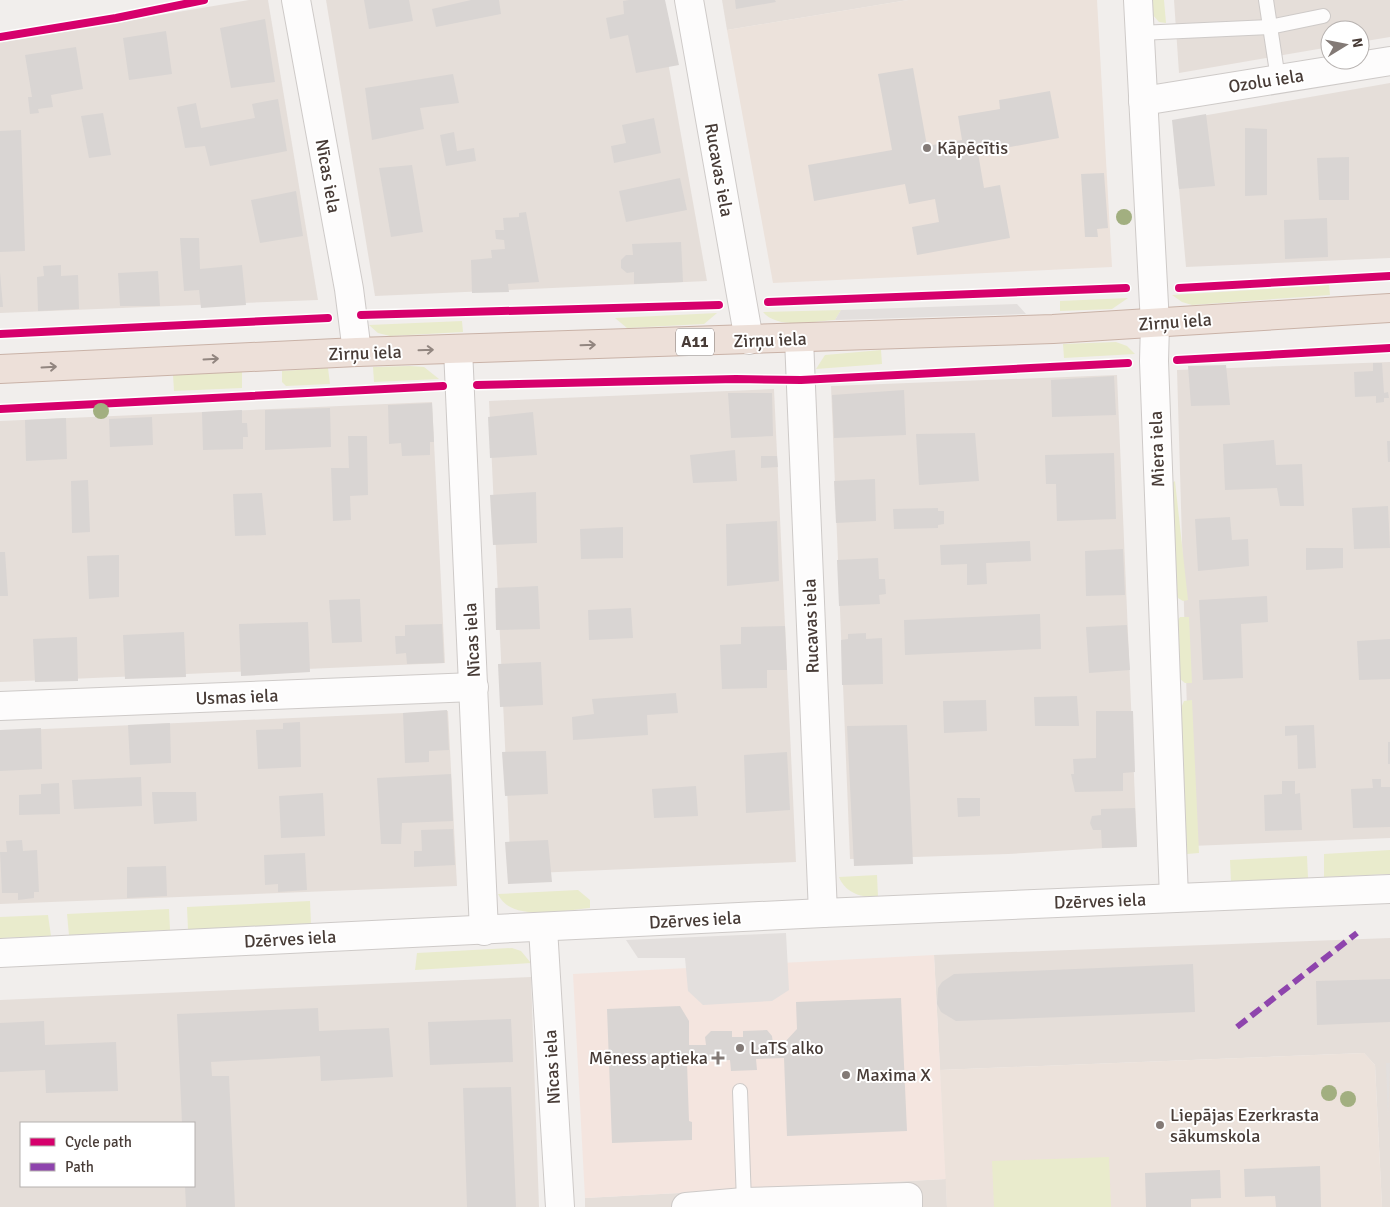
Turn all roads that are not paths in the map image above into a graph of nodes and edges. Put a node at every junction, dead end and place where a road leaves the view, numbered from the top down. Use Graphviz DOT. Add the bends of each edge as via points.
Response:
graph roads {
  1 [pos="296,0"];
  2 [pos="689,0"];
  3 [pos="1138,0"];
  4 [pos="1266,0"];
  5 [pos="1323,16"];
  6 [pos="1270,27"];
  7 [pos="1139,33"];
  8 [pos="1390,61"];
  9 [pos="1278,79"];
  10 [pos="1143,101"];
  11 [pos="1390,308"];
  12 [pos="1155,324"];
  13 [pos="799,339"];
  14 [pos="749,340"];
  15 [pos="458,349"];
  16 [pos="358,352"];
  17 [pos="0,369"];
  18 [pos="474,687"];
  19 [pos="0,706"];
  20 [pos="1390,889"];
  21 [pos="1174,898"];
  22 [pos="823,913"];
  23 [pos="543,928"];
  24 [pos="484,931"];
  25 [pos="0,953"];
  26 [pos="740,1091"];
  27 [pos="744,1202"];
  28 [pos="560,1207"];
  29 [pos="686,1207"];
  30 [pos="908,1207"];
  1 -- 16 [label="street, Nīcas iela"];
  2 -- 14 [label="street, Rucavas iela"];
  3 -- 7 [label="street, Miera iela"];
  4 -- 6 [label="lane"];
  5 -- 6 [label="lane"];
  6 -- 7 [label="lane"];
  6 -- 9 [label="lane"];
  7 -- 10 [label="street, Miera iela"];
  8 -- 9 [label="street, Ozolu iela"];
  9 -- 10 [label="street, Ozolu iela"];
  10 -- 12 [label="street, Miera iela"];
  11 -- 12 [label="highway, Zirņu iela / A11"];
  12 -- 13 [label="highway, Zirņu iela / A11"];
  12 -- 21 [label="street, Miera iela"];
  13 -- 14 [label="highway, Zirņu iela / A11"];
  13 -- 22 [label="street, Rucavas iela"];
  15 -- 14 [label="highway, Zirņu iela / A11, one-way"];
  16 -- 15 [label="highway, Zirņu iela / A11, one-way"];
  15 -- 18 [label="street, Nīcas iela"];
  17 -- 16 [label="highway, Zirņu iela / A11, one-way"];
  18 -- 19 [label="street, Usmas iela"];
  18 -- 24 [label="street, Nīcas iela"];
  20 -- 21 [label="street, Dzērves iela"];
  21 -- 22 [label="street, Dzērves iela"];
  22 -- 23 [label="street, Dzērves iela"];
  23 -- 24 [label="street, Dzērves iela"];
  23 -- 28 [label="street, Nīcas iela"];
  24 -- 25 [label="street, Dzērves iela"];
  26 -- 27 [label="lane"];
  27 -- 29 [label="street"];
  27 -- 30 [label="street" via="908,1197"];
}
